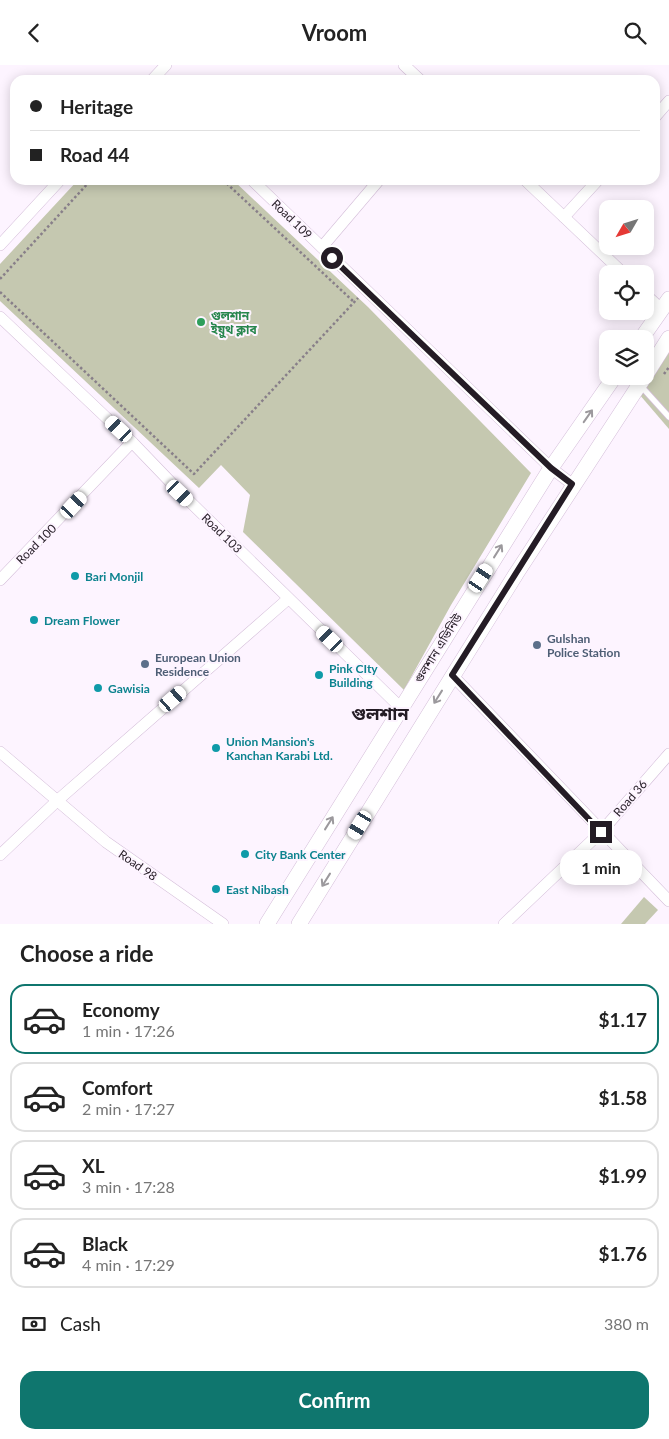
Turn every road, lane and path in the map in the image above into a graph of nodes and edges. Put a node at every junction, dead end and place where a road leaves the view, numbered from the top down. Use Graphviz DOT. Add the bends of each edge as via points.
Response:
graph roads {
  1 [pos="166,65"];
  2 [pos="157,75"];
  3 [pos="669,101"];
  4 [pos="660,111"];
  5 [pos="55,185"];
  6 [pos="86,185"];
  7 [pos="229,185"];
  8 [pos="257,185"];
  9 [pos="376,185"];
  10 [pos="530,185"];
  11 [pos="593,185"];
  12 [pos="564,217"];
  13 [pos="0,245"];
  14 [pos="322,247"];
  15 [pos="615,265"];
  16 [pos="0,279"];
  17 [pos="365,290"];
  18 [pos="0,292"];
  19 [pos="354,302"];
  20 [pos="665,304"];
  21 [pos="0,317"];
  22 [pos="647,330"];
  23 [pos="669,338"];
  24 [pos="654,362"];
  25 [pos="609,385"];
  26 [pos="639,385"];
  27 [pos="647,385"];
  28 [pos="669,417"];
  29 [pos="132,442"];
  30 [pos="551,468"];
  31 [pos="572,484"];
  32 [pos="0,580"];
  33 [pos="288,599"];
  34 [pos="452,675"];
  35 [pos="401,708"];
  36 [pos="0,752"];
  37 [pos="669,754"];
  38 [pos="58,800"];
  39 [pos="601,832"];
  40 [pos="0,855"];
  41 [pos="669,901"];
  42 [pos="223,924"];
  43 [pos="267,924"];
  44 [pos="298,924"];
  45 [pos="504,924"];
  1 -- 2 [label="street"];
  3 -- 4 [label="street"];
  5 -- 13 [label="street"];
  6 -- 16 [label="path"];
  7 -- 19 [label="path"];
  8 -- 14 [label="street, Road 109"];
  9 -- 14 [label="street"];
  10 -- 12 [label="street"];
  11 -- 12 [label="street"];
  12 -- 15 [label="street"];
  14 -- 17 [label="street, Road 109"];
  17 -- 19 [label="path"];
  17 -- 30 [label="street, Road 109"];
  18 -- 19 [label="path" via="194,474"];
  20 -- 22 [label="main road"];
  21 -- 29 [label="street, Road 103"];
  23 -- 24 [label="main road"];
  30 -- 25 [label="main road, গুলশান এভিনিউ, one-way"];
  26 -- 31 [label="main road"];
  27 -- 28 [label="lane"];
  29 -- 32 [label="street, Road 100"];
  29 -- 33 [label="street, Road 103"];
  30 -- 31 [label="street, Road 109"];
  35 -- 30 [label="main road, গুলশান এভিনিউ, one-way"];
  31 -- 34 [label="main road"];
  33 -- 35 [label="street, Road 103"];
  33 -- 38 [label="street"];
  34 -- 39 [label="street"];
  34 -- 44 [label="main road, one-way"];
  43 -- 35 [label="main road, গুলশান এভিনিউ, one-way"];
  36 -- 38 [label="street, Road 98"];
  37 -- 39 [label="street, Road 36"];
  38 -- 40 [label="street"];
  38 -- 42 [label="street, Road 98" via="106,842"];
  39 -- 41 [label="street"];
  39 -- 45 [label="street, Road 36"];
}
